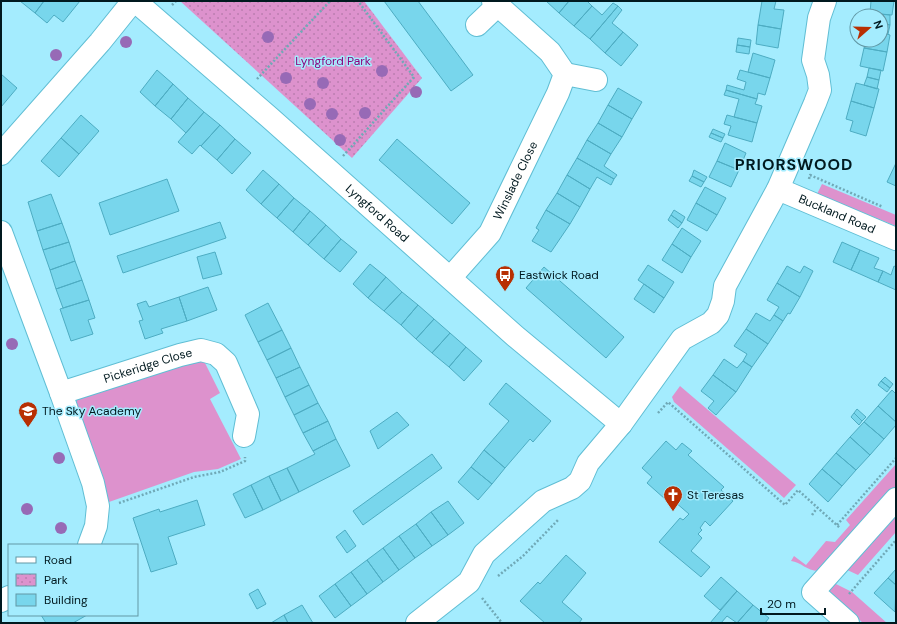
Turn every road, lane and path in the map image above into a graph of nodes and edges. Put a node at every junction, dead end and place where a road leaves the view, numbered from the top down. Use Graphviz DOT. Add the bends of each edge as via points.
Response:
graph roads {
  1 [pos="134,1"];
  2 [pos="330,1"];
  3 [pos="358,1"];
  4 [pos="825,1"];
  5 [pos="495,3"];
  6 [pos="477,25"];
  7 [pos="565,74"];
  8 [pos="596,80"];
  9 [pos="243,94"];
  10 [pos="1,154"];
  11 [pos="330,171"];
  12 [pos="778,189"];
  13 [pos="1,232"];
  14 [pos="896,238"];
  15 [pos="450,278"];
  16 [pos="61,393"];
  17 [pos="653,419"];
  18 [pos="621,424"];
  19 [pos="244,436"];
  20 [pos="896,458"];
  21 [pos="896,500"];
  22 [pos="818,508"];
  23 [pos="98,511"];
  24 [pos="812,515"];
  25 [pos="560,519"];
  26 [pos="837,525"];
  27 [pos="896,540"];
  28 [pos="90,542"];
  29 [pos="847,555"];
  30 [pos="495,579"];
  31 [pos="470,582"];
  32 [pos="841,617"];
  33 [pos="417,623"];
  34 [pos="502,623"];
  1 -- 9 [label="street, Lyngford Road"];
  1 -- 10 [label="street"];
  2 -- 9 [label="path"];
  3 -- 11 [label="path" via="414,77"];
  4 -- 12 [label="street" via="819,18 813,60 820,90"];
  5 -- 6 [label="street"];
  5 -- 7 [label="street" via="550,52"];
  7 -- 8 [label="street"];
  7 -- 15 [label="street, Winslade Close" via="490,233"];
  9 -- 11 [label="street, Lyngford Road"];
  11 -- 15 [label="street, Lyngford Road"];
  12 -- 14 [label="street, Buckland Road"];
  12 -- 18 [label="street" via="725,286 718,315 682,339"];
  13 -- 16 [label="street"];
  15 -- 18 [label="street, Lyngford Road"];
  16 -- 19 [label="street, Pickeridge Close" via="201,350 216,354 226,363 248,414"];
  16 -- 23 [label="street" via="93,483"];
  17 -- 22 [label="path" via="668,402 785,505 798,490"];
  18 -- 31 [label="street" via="588,463 580,481 572,488 543,501 484,554"];
  19 -- 23 [label="path" via="245,461 220,472 194,477"];
  20 -- 26 [label="path"];
  21 -- 29 [label="street"];
  22 -- 24 [label="path"];
  22 -- 26 [label="path"];
  23 -- 28 [label="street"];
  25 -- 30 [label="path" via="523,556"];
  26 -- 29 [label="path" via="841,529 831,541"];
  27 -- 32 [label="path"];
  29 -- 32 [label="street" via="813,592"];
  31 -- 33 [label="street"];
  31 -- 34 [label="path"];
}
